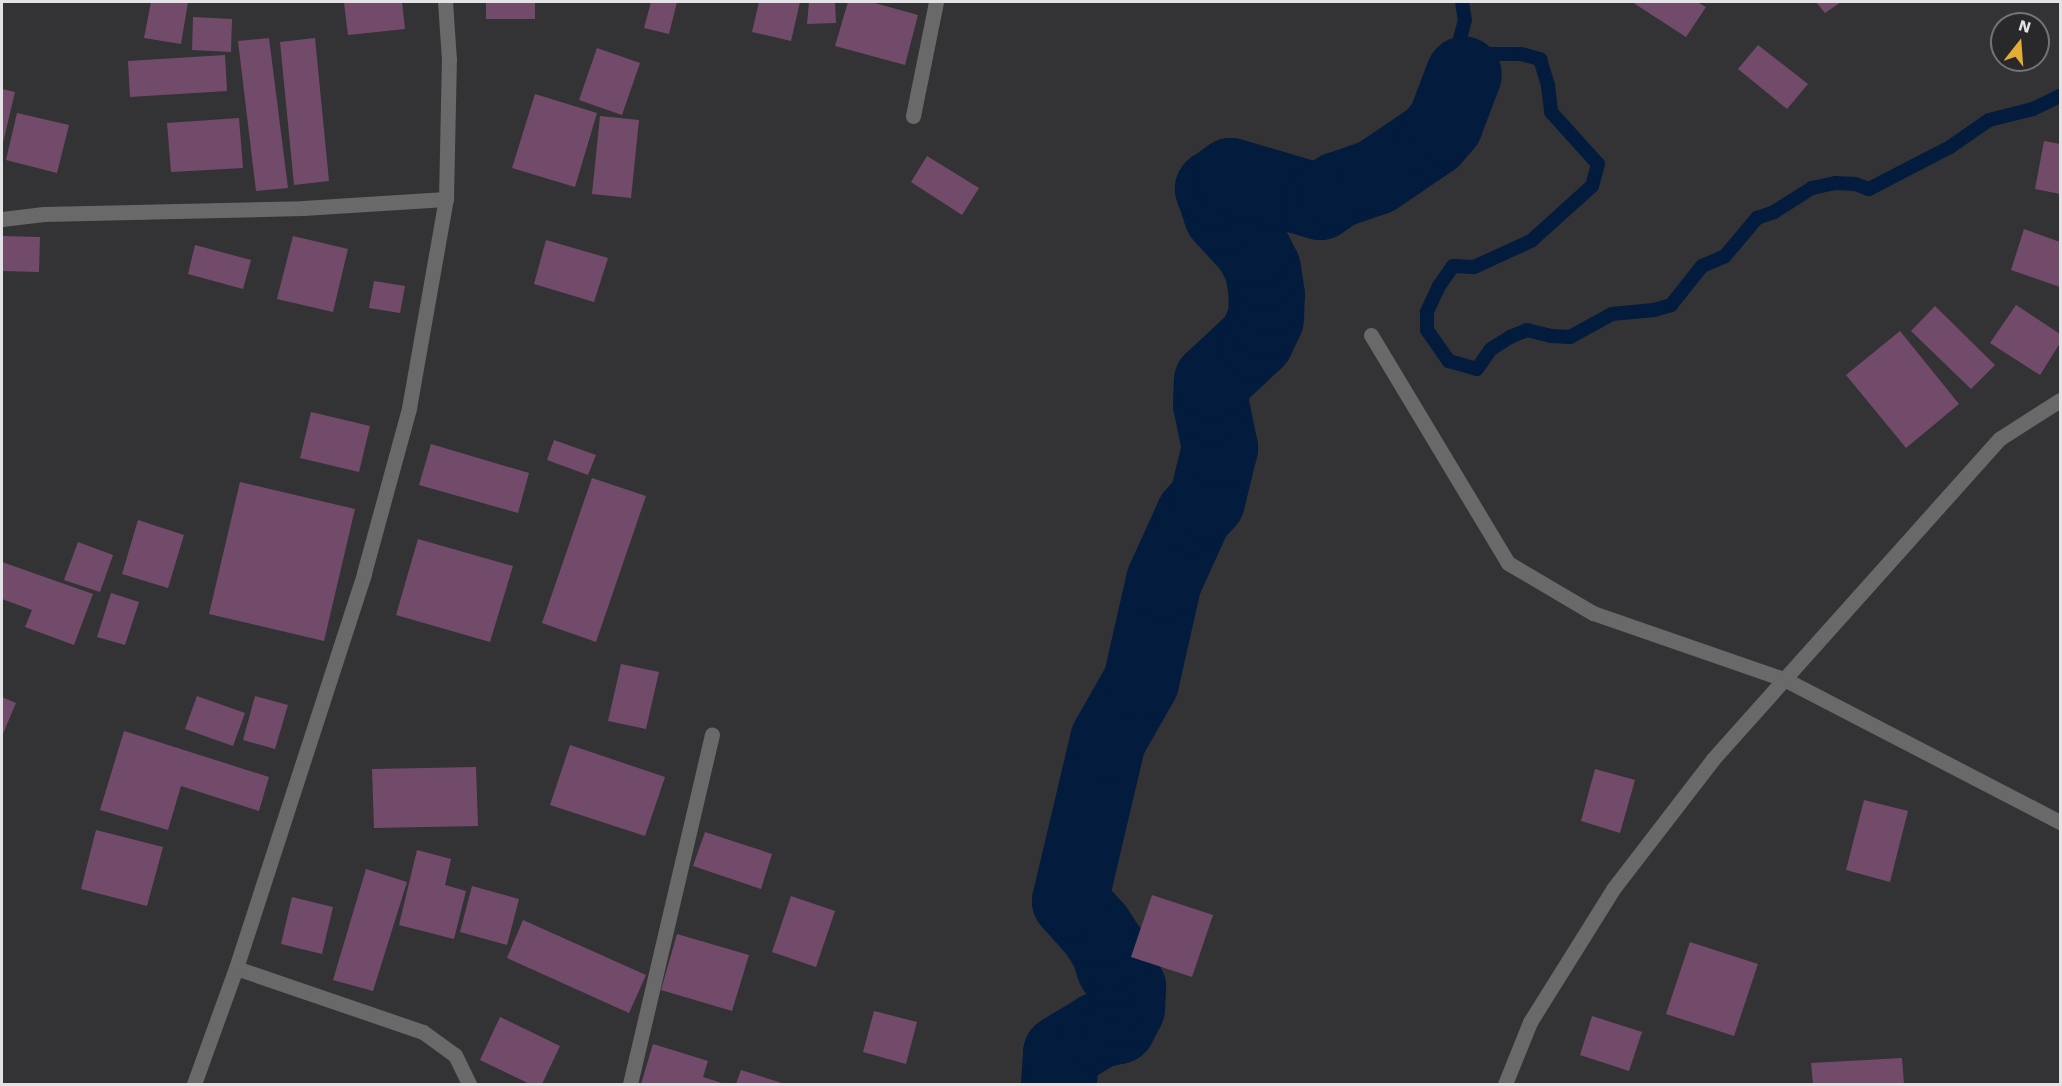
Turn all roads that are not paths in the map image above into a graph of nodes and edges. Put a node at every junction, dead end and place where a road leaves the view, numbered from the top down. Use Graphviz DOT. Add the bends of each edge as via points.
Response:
graph roads {
  1 [pos="445,2"];
  2 [pos="936,2"];
  3 [pos="913,116"];
  4 [pos="446,199"];
  5 [pos="2,219"];
  6 [pos="1371,334"];
  7 [pos="2061,400"];
  8 [pos="1784,679"];
  9 [pos="712,735"];
  10 [pos="2061,822"];
  11 [pos="236,968"];
  12 [pos="194,1084"];
  13 [pos="469,1084"];
  14 [pos="630,1084"];
  15 [pos="1505,1084"];
  1 -- 4 [label="street" via="449,60"];
  2 -- 3 [label="street"];
  4 -- 5 [label="street" via="303,208 44,214"];
  4 -- 11 [label="street" via="409,408 364,573"];
  6 -- 8 [label="street" via="1508,563 1593,613"];
  7 -- 8 [label="street" via="1999,439"];
  8 -- 10 [label="street"];
  8 -- 15 [label="street" via="1713,759 1613,889 1530,1022"];
  9 -- 14 [label="street"];
  11 -- 12 [label="street"];
  11 -- 13 [label="street" via="423,1032 455,1055"];
}
